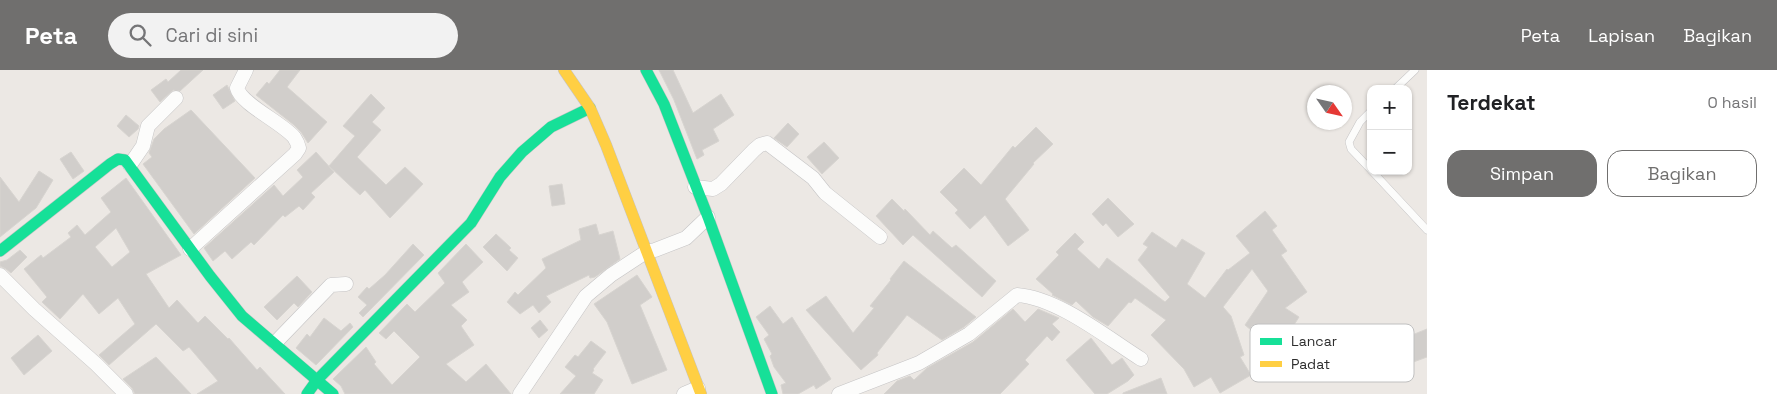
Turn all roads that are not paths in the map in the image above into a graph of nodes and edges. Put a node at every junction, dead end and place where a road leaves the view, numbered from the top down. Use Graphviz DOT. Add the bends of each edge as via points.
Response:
graph roads {
  1 [pos="246,70"];
  2 [pos="564,70"];
  3 [pos="646,70"];
  4 [pos="1415,70"];
  5 [pos="1399,85"];
  6 [pos="176,98"];
  7 [pos="590,108"];
  8 [pos="1367,116"];
  9 [pos="130,165"];
  10 [pos="1367,166"];
  11 [pos="1376,175"];
  12 [pos="695,187"];
  13 [pos="708,217"];
  14 [pos="1427,230"];
  15 [pos="880,237"];
  16 [pos="190,249"];
  17 [pos="0,251"];
  18 [pos="650,251"];
  19 [pos="0,275"];
  20 [pos="346,284"];
  21 [pos="275,343"];
  22 [pos="1140,359"];
  23 [pos="317,380"];
  24 [pos="699,391"];
  25 [pos="124,393"];
  26 [pos="307,394"];
  27 [pos="333,394"];
  28 [pos="520,394"];
  29 [pos="684,394"];
  30 [pos="772,394"];
  31 [pos="839,394"];
  1 -- 16 [label="street" via="237,88 238,94 294,138 300,148"];
  2 -- 7 [label="street"];
  3 -- 12 [label="street" via="664,104"];
  4 -- 5 [label="lane"];
  6 -- 9 [label="street" via="148,126 143,146"];
  7 -- 18 [label="street"];
  7 -- 23 [label="street" via="551,127 522,152 500,177 471,223"];
  8 -- 10 [label="lane" via="1349,142 1351,149"];
  9 -- 16 [label="street"];
  9 -- 17 [label="street" via="118,159 110,164"];
  11 -- 14 [label="lane"];
  12 -- 13 [label="street"];
  12 -- 15 [label="street" via="713,189 722,184 754,150 767,144 813,178 825,193"];
  13 -- 18 [label="street" via="686,238"];
  13 -- 30 [label="street"];
  16 -- 21 [label="street" via="242,316"];
  18 -- 24 [label="street"];
  18 -- 28 [label="street" via="586,296"];
  19 -- 25 [label="street"];
  20 -- 21 [label="street" via="331,285"];
  21 -- 23 [label="street"];
  22 -- 31 [label="street" via="1059,307 1031,296 1017,295 969,334 919,363"];
  23 -- 26 [label="street"];
  23 -- 27 [label="street"];
  24 -- 29 [label="street"];
}
